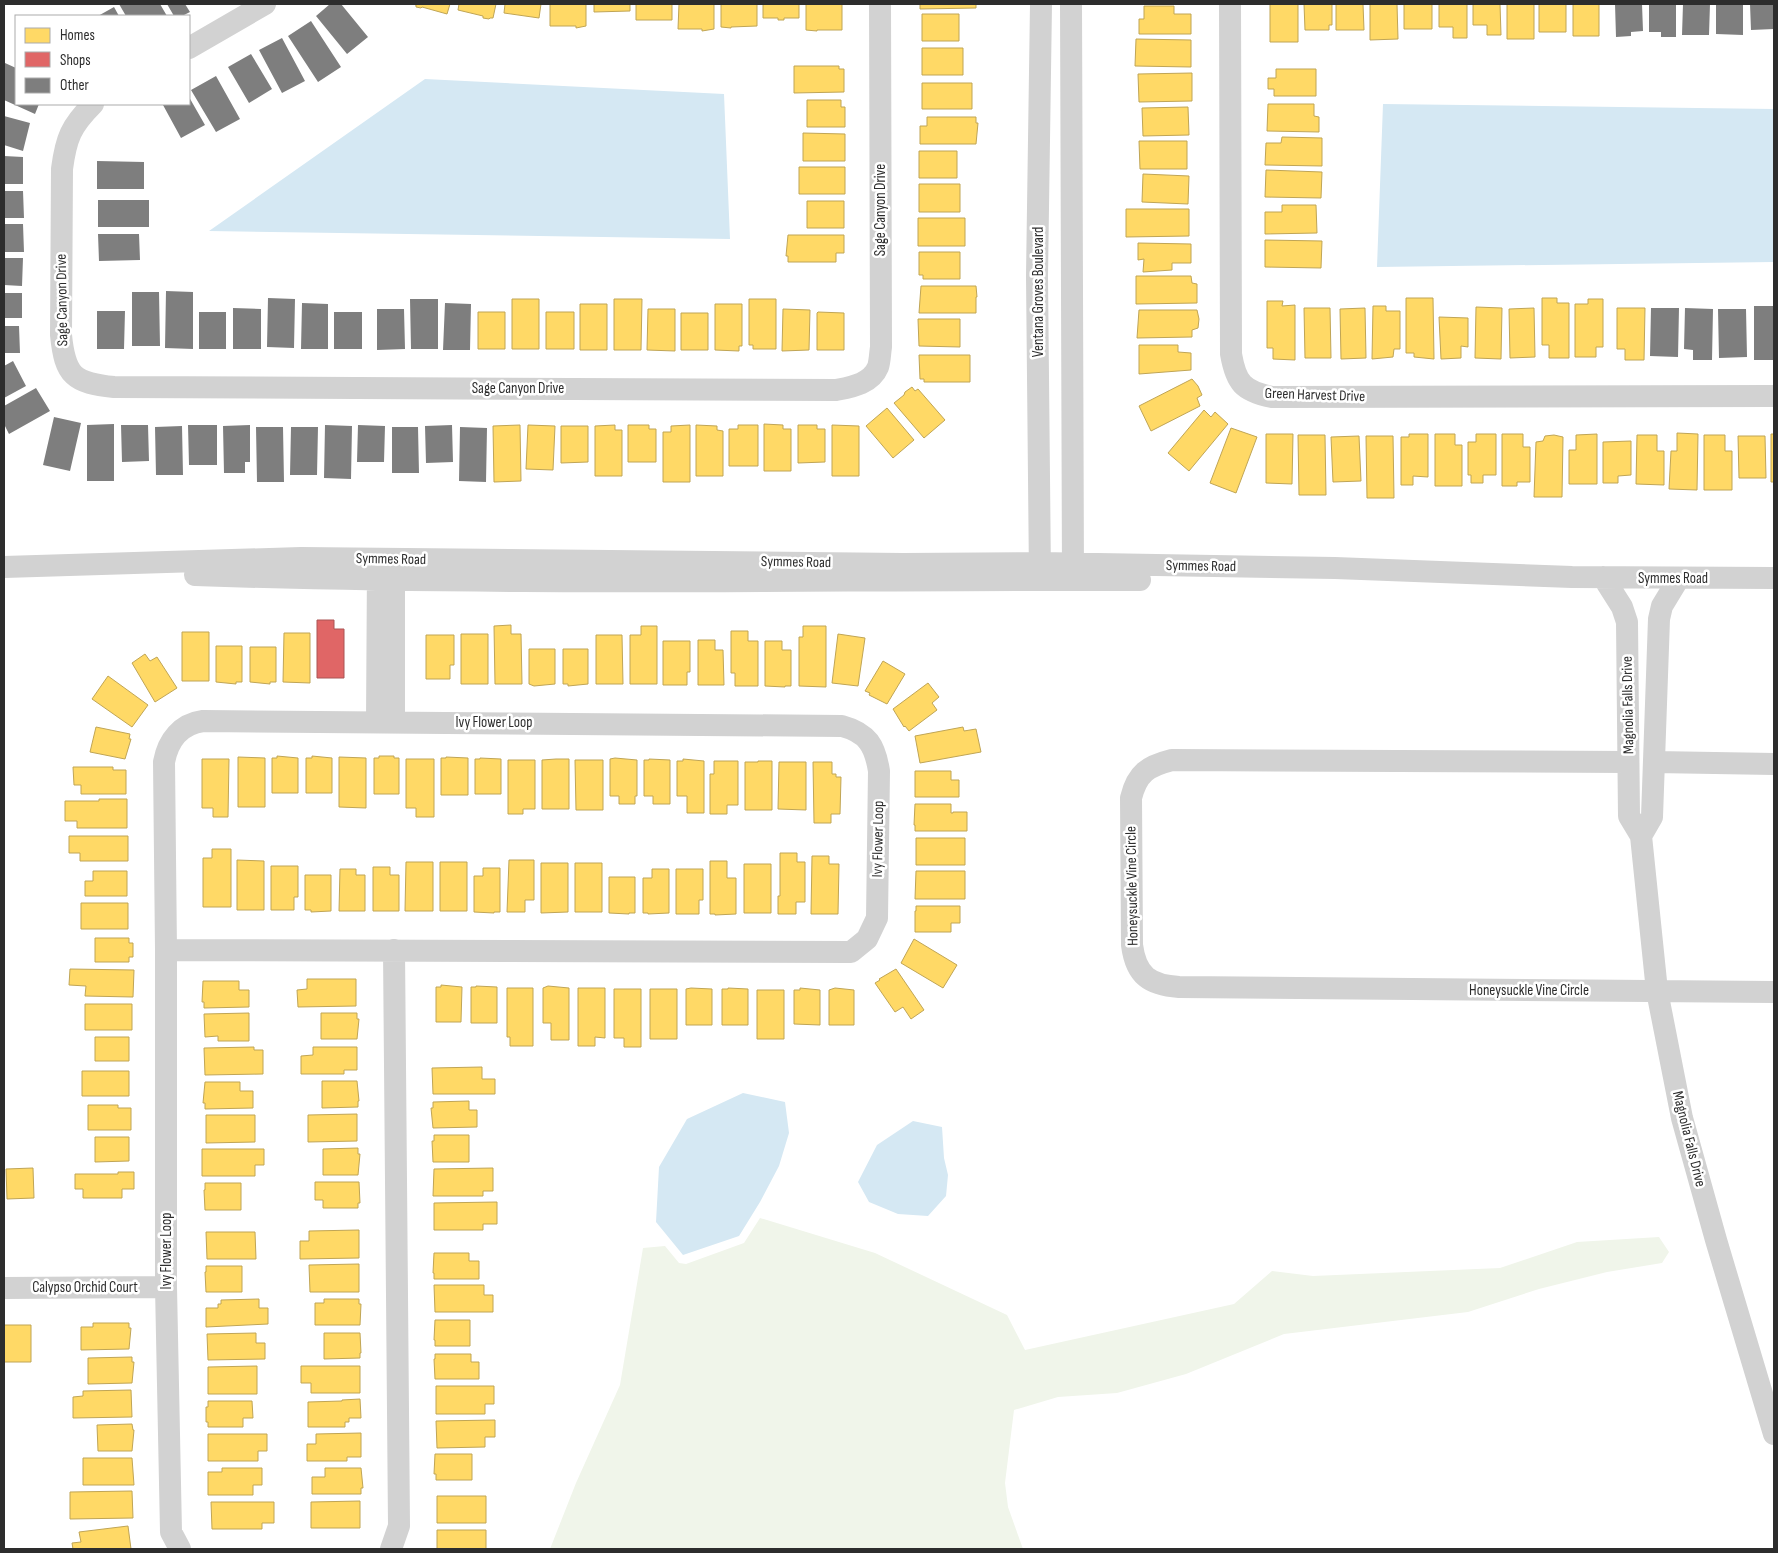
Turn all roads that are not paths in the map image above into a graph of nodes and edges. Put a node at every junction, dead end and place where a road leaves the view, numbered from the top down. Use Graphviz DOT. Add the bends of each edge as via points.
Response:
graph roads {
  1 [pos="265,4"];
  2 [pos="880,4"];
  3 [pos="1041,4"];
  4 [pos="1071,4"];
  5 [pos="1230,4"];
  6 [pos="190,47"];
  7 [pos="92,105"];
  8 [pos="1774,396"];
  9 [pos="12,567"];
  10 [pos="386,569"];
  11 [pos="1040,572"];
  12 [pos="1073,572"];
  13 [pos="1603,577"];
  14 [pos="1679,578"];
  15 [pos="1774,578"];
  16 [pos="385,721"];
  17 [pos="1628,762"];
  18 [pos="1655,762"];
  19 [pos="1774,764"];
  20 [pos="1641,836"];
  21 [pos="166,950"];
  22 [pos="394,950"];
  23 [pos="1657,991"];
  24 [pos="1774,992"];
  25 [pos="166,1287"];
  26 [pos="4,1288"];
  27 [pos="1774,1434"];
  28 [pos="180,1549"];
  29 [pos="391,1549"];
  1 -- 6 [label="street"];
  2 -- 7 [label="street, Sage Canyon Drive" via="881,347 877,368 868,380 836,390 114,387 82,381 71,372 63,356 61,335 62,169 71,129"];
  3 -- 11 [label="street, Ventana Groves Boulevard" via="1037,276"];
  4 -- 12 [label="street"];
  5 -- 8 [label="street, Green Harvest Drive" via="1231,354 1234,372 1242,385 1272,397"];
  9 -- 10 [label="street, Symmes Road" via="301,558"];
  10 -- 11 [label="street, Symmes Road" via="656,581"];
  10 -- 16 [label="street"];
  11 -- 12 [label="street, Symmes Road"];
  12 -- 13 [label="street, Symmes Road" via="1330,581"];
  13 -- 14 [label="street, Symmes Road"];
  13 -- 17 [label="street, Magnolia Falls Drive" via="1622,607 1627,622"];
  14 -- 15 [label="street, Symmes Road"];
  14 -- 18 [label="street, Magnolia Falls Drive" via="1662,606 1660,619"];
  16 -- 21 [label="street, Ivy Flower Loop" via="203,721 186,725 178,732 164,762"];
  16 -- 22 [label="street, Ivy Flower Loop" via="842,726 865,736 877,758 879,771 877,918 867,939 852,952"];
  17 -- 20 [label="street, Magnolia Falls Drive" via="1629,816"];
  17 -- 23 [label="street, Honeysuckle Vine Circle" via="1172,760 1154,765 1138,780 1131,798 1133,951 1139,970 1162,986"];
  18 -- 19 [label="street"];
  18 -- 20 [label="street, Magnolia Falls Drive" via="1652,816"];
  20 -- 23 [label="street, Magnolia Falls Drive"];
  21 -- 22 [label="street, Ivy Flower Loop"];
  21 -- 25 [label="street, Ivy Flower Loop"];
  22 -- 29 [label="street" via="399,1526"];
  23 -- 24 [label="street, Honeysuckle Vine Circle"];
  23 -- 27 [label="street, Magnolia Falls Drive" via="1682,1118"];
  25 -- 26 [label="street, Calypso Orchid Court"];
  25 -- 28 [label="street, Ivy Flower Loop" via="171,1532"];
}
